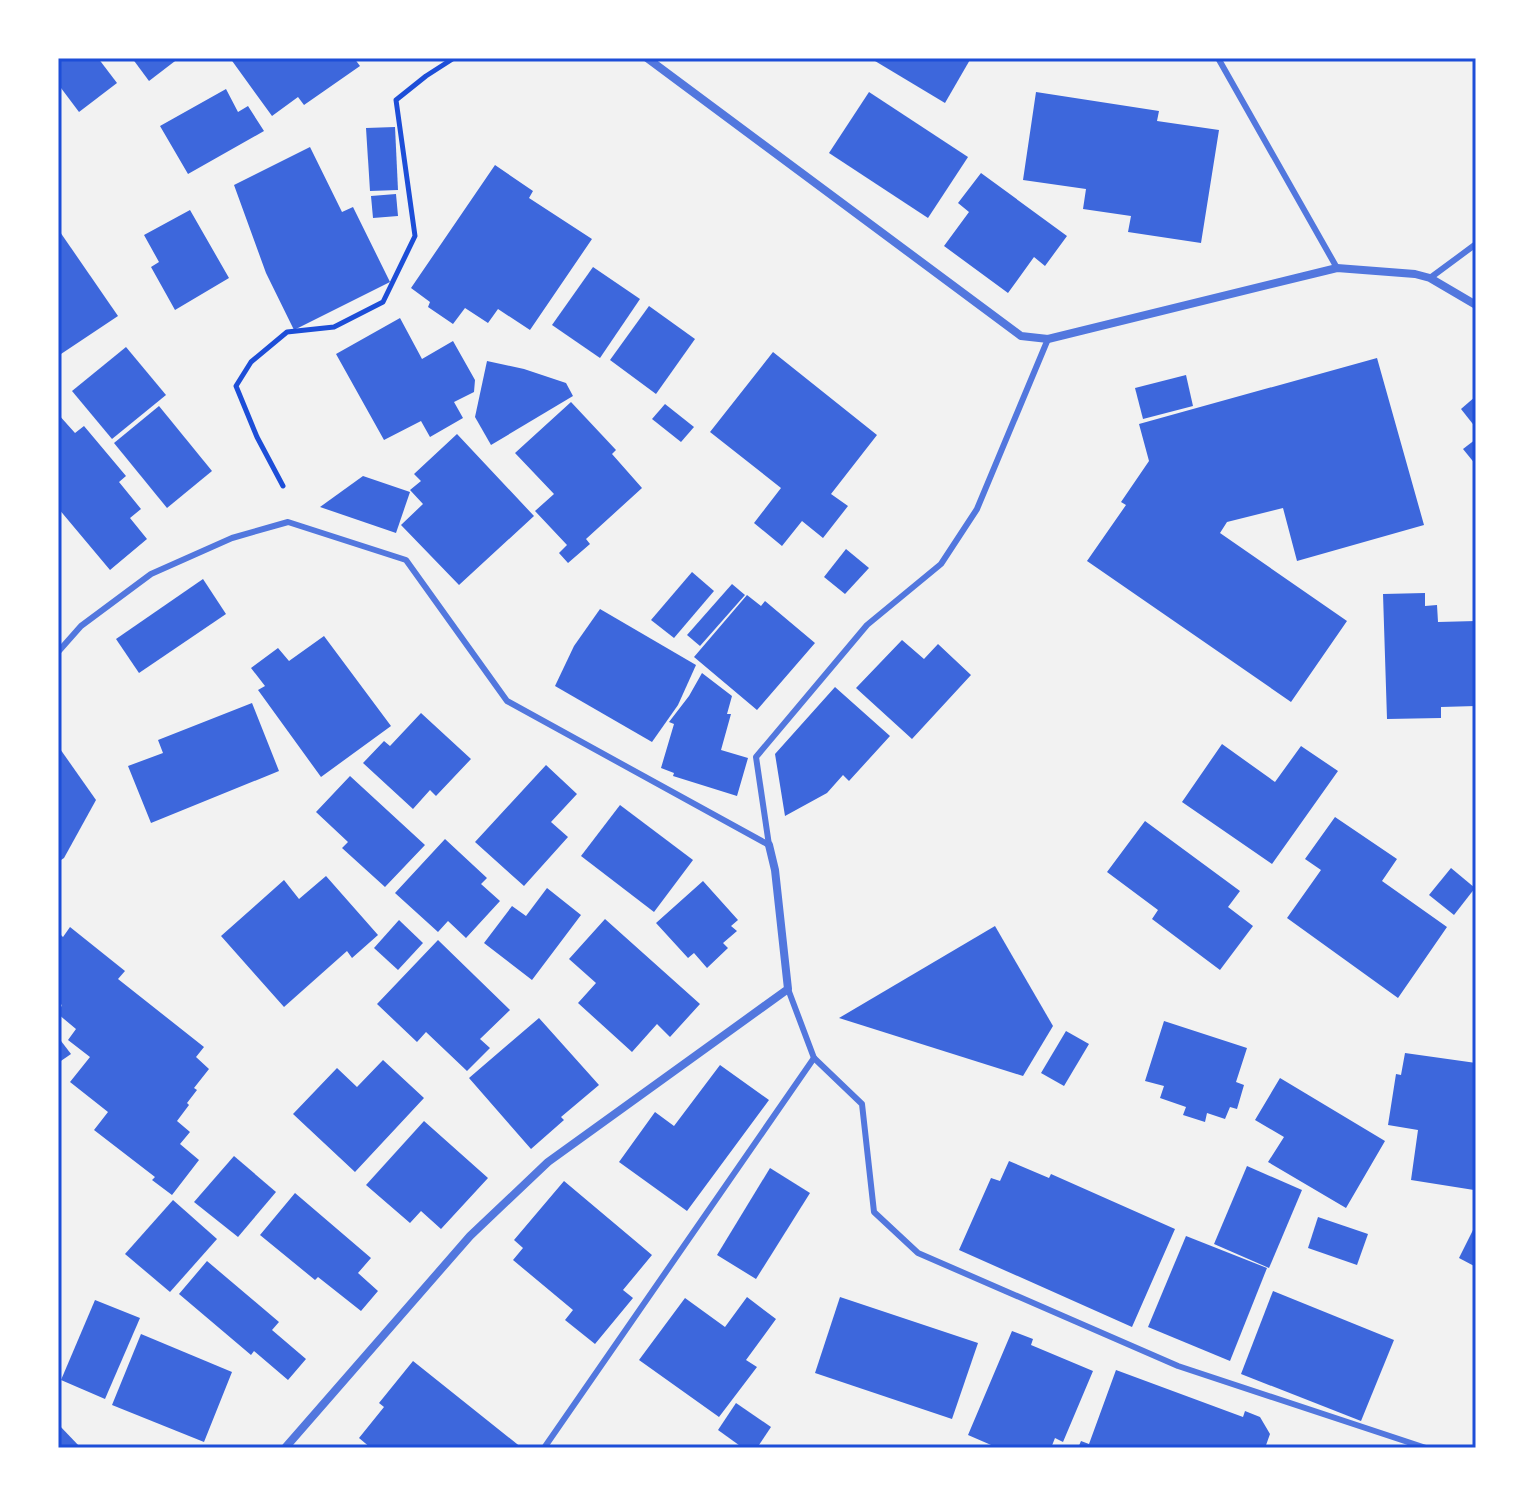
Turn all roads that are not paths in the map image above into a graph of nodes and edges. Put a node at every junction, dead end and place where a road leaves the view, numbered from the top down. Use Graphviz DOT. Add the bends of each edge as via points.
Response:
graph roads {
  1 [pos="647,58"];
  2 [pos="1218,58"];
  3 [pos="1476,244"];
  4 [pos="1337,268"];
  5 [pos="1430,278"];
  6 [pos="1476,305"];
  7 [pos="1048,339"];
  8 [pos="58,652"];
  9 [pos="769,845"];
  10 [pos="788,989"];
  11 [pos="814,1058"];
  12 [pos="285,1448"];
  13 [pos="544,1448"];
  14 [pos="1426,1448"];
  1 -- 7 [label="street" via="1021,336"];
  2 -- 4 [label="lane"];
  3 -- 5 [label="lane"];
  4 -- 5 [label="street"];
  4 -- 7 [label="street"];
  5 -- 6 [label="street"];
  7 -- 9 [label="lane" via="977,509 941,564 867,625 756,757"];
  8 -- 9 [label="lane" via="81,626 151,574 232,538 288,522 406,560 507,701"];
  9 -- 10 [label="street"];
  10 -- 11 [label="lane"];
  10 -- 12 [label="street" via="548,1162 470,1236"];
  11 -- 13 [label="lane"];
  11 -- 14 [label="lane" via="862,1104 874,1212 918,1253 1178,1366"];
}
